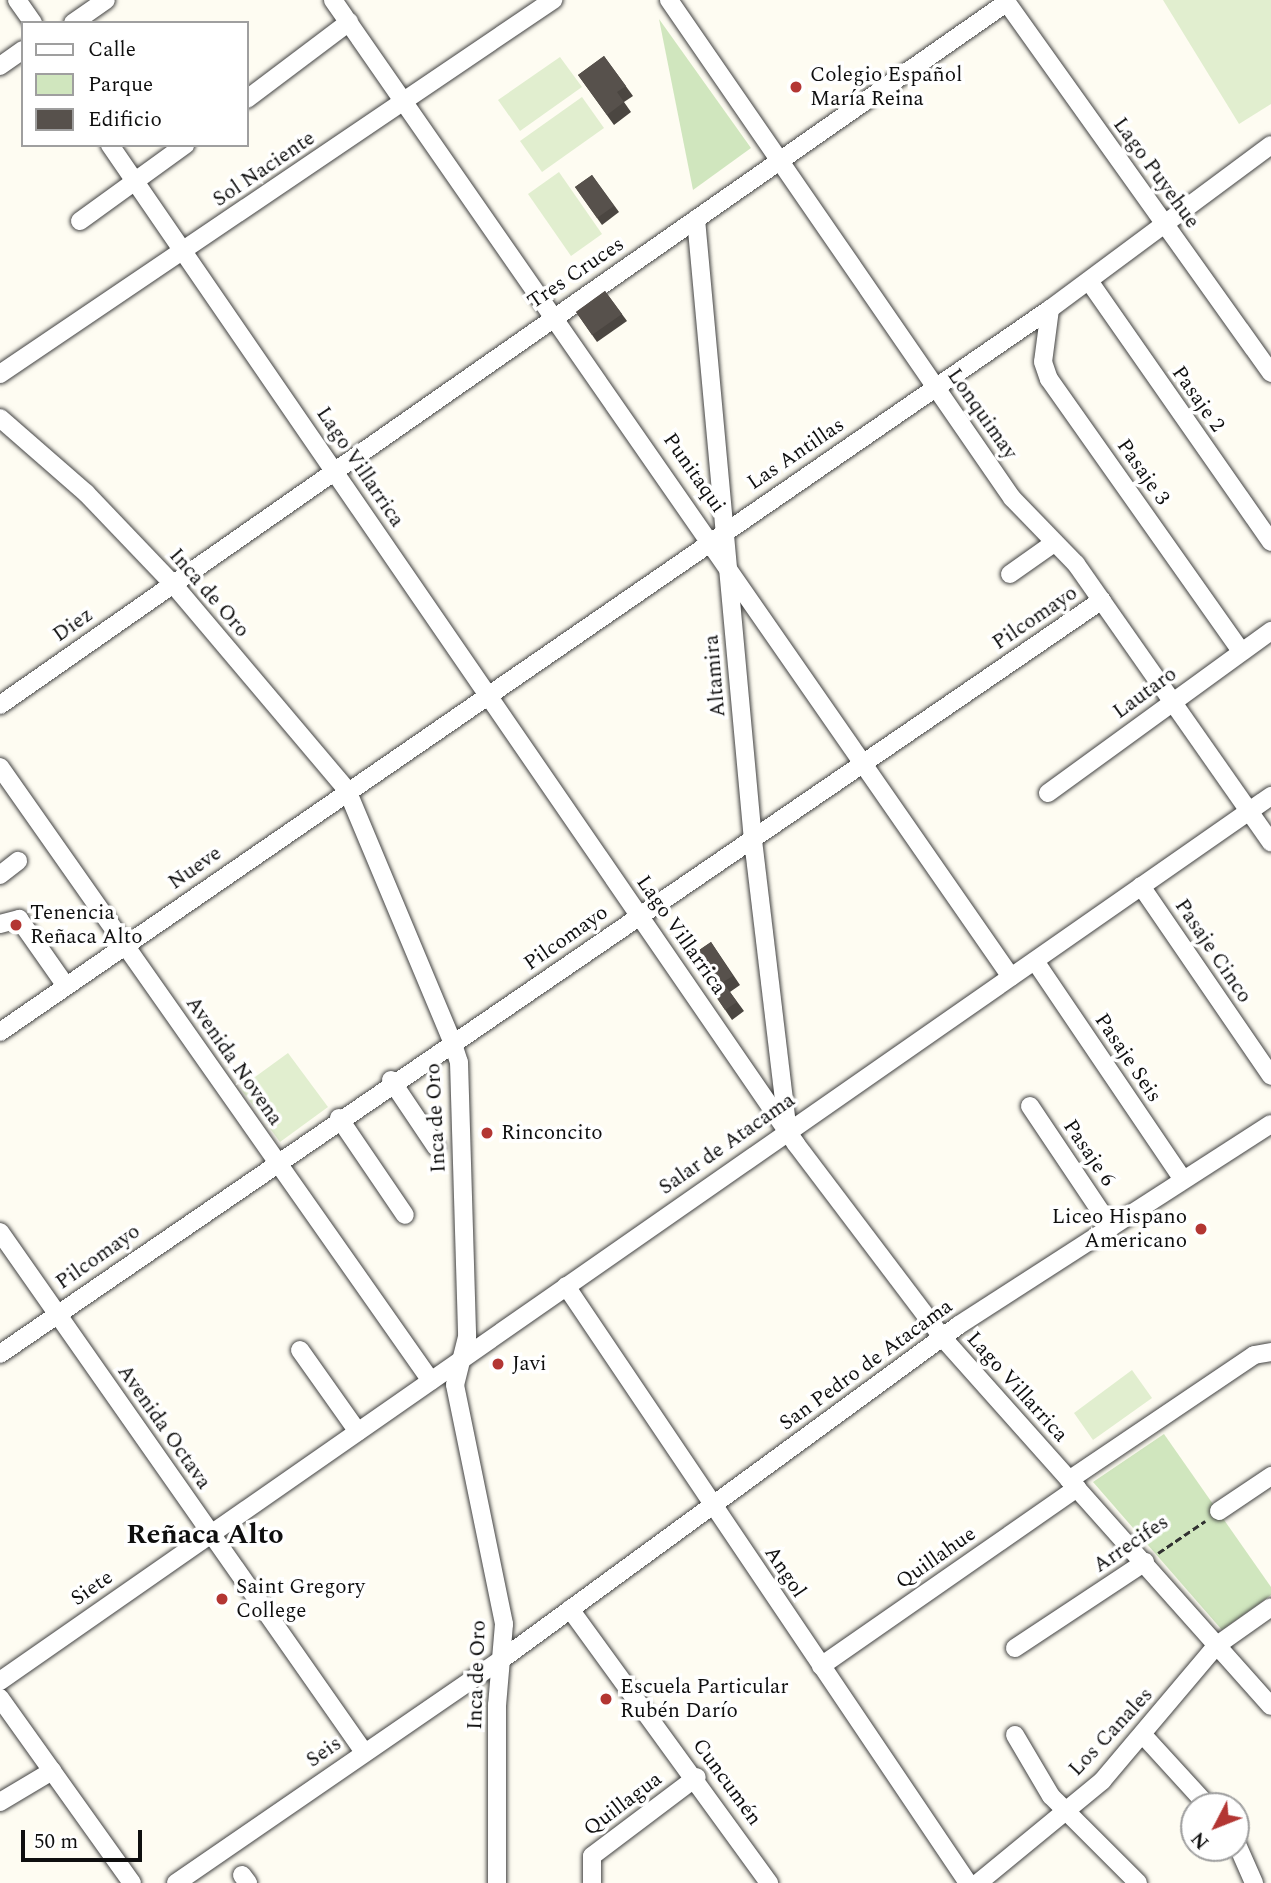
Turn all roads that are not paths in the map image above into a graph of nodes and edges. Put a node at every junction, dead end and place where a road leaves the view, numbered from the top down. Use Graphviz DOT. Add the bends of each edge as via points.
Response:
graph roads {
  1 [pos="17,0"];
  2 [pos="106,0"];
  3 [pos="333,0"];
  4 [pos="554,0"];
  5 [pos="669,0"];
  6 [pos="1006,1"];
  7 [pos="32,21"];
  8 [pos="76,21"];
  9 [pos="349,22"];
  10 [pos="21,51"];
  11 [pos="0,66"];
  12 [pos="248,98"];
  13 [pos="406,99"];
  14 [pos="1271,145"];
  15 [pos="111,147"];
  16 [pos="182,147"];
  17 [pos="779,159"];
  18 [pos="136,182"];
  19 [pos="696,219"];
  20 [pos="80,221"];
  21 [pos="1165,225"];
  22 [pos="183,251"];
  23 [pos="1089,281"];
  24 [pos="1050,309"];
  25 [pos="557,314"];
  26 [pos="1271,373"];
  27 [pos="0,374"];
  28 [pos="935,387"];
  29 [pos="0,418"];
  30 [pos="334,470"];
  31 [pos="718,535"];
  32 [pos="1271,542"];
  33 [pos="1054,543"];
  34 [pos="728,562"];
  35 [pos="1010,574"];
  36 [pos="173,584"];
  37 [pos="1102,600"];
  38 [pos="1271,631"];
  39 [pos="1241,651"];
  40 [pos="488,695"];
  41 [pos="1173,701"];
  42 [pos="0,705"];
  43 [pos="864,763"];
  44 [pos="0,767"];
  45 [pos="347,790"];
  46 [pos="1048,793"];
  47 [pos="1271,796"];
  48 [pos="1249,812"];
  49 [pos="752,840"];
  50 [pos="1271,842"];
  51 [pos="18,861"];
  52 [pos="0,875"];
  53 [pos="1141,886"];
  54 [pos="639,915"];
  55 [pos="0,924"];
  56 [pos="124,945"];
  57 [pos="1035,961"];
  58 [pos="1011,976"];
  59 [pos="66,986"];
  60 [pos="0,1032"];
  61 [pos="453,1044"];
  62 [pos="1271,1076"];
  63 [pos="391,1080"];
  64 [pos="1030,1105"];
  65 [pos="339,1118"];
  66 [pos="1271,1124"];
  67 [pos="787,1129"];
  68 [pos="436,1147"];
  69 [pos="277,1161"];
  70 [pos="1183,1180"];
  71 [pos="405,1214"];
  72 [pos="1111,1227"];
  73 [pos="0,1232"];
  74 [pos="566,1286"];
  75 [pos="57,1314"];
  76 [pos="942,1337"];
  77 [pos="300,1350"];
  78 [pos="1269,1351"];
  79 [pos="0,1354"];
  80 [pos="462,1358"];
  81 [pos="431,1381"];
  82 [pos="358,1432"];
  83 [pos="1271,1476"];
  84 [pos="1073,1484"];
  85 [pos="713,1505"];
  86 [pos="1219,1511"];
  87 [pos="210,1533"];
  88 [pos="1145,1562"];
  89 [pos="1271,1607"];
  90 [pos="570,1609"];
  91 [pos="1216,1646"];
  92 [pos="1015,1648"];
  93 [pos="501,1660"];
  94 [pos="821,1666"];
  95 [pos="0,1681"];
  96 [pos="0,1699"];
  97 [pos="1271,1706"];
  98 [pos="1015,1735"];
  99 [pos="1144,1736"];
  100 [pos="364,1752"];
  101 [pos="52,1771"];
  102 [pos="696,1777"];
  103 [pos="1195,1792"];
  104 [pos="0,1802"];
  105 [pos="1066,1808"];
  106 [pos="1245,1862"];
  107 [pos="591,1879"];
  108 [pos="132,1883"];
  109 [pos="176,1883"];
  110 [pos="497,1883"];
  111 [pos="768,1883"];
  112 [pos="968,1883"];
  113 [pos="978,1883"];
  114 [pos="1138,1883"];
  115 [pos="1254,1883"];
  1 -- 7 [label="street"];
  2 -- 8 [label="street"];
  3 -- 9 [label="street, Punitaqui"];
  4 -- 13 [label="street, Sol Naciente"];
  5 -- 17 [label="street, Lonquimay"];
  6 -- 17 [label="street, Tres Cruces"];
  6 -- 21 [label="street, Lago Puyehue"];
  9 -- 12 [label="street"];
  9 -- 13 [label="street, Punitaqui"];
  10 -- 11 [label="street"];
  13 -- 22 [label="street, Sol Naciente"];
  13 -- 25 [label="street, Punitaqui"];
  14 -- 21 [label="street, Las Antillas"];
  15 -- 18 [label="street, Lago Villarrica"];
  16 -- 18 [label="street"];
  17 -- 19 [label="street, Tres Cruces"];
  17 -- 28 [label="street, Lonquimay"];
  18 -- 20 [label="street"];
  18 -- 22 [label="street, Lago Villarrica"];
  19 -- 25 [label="street, Tres Cruces"];
  19 -- 31 [label="street"];
  21 -- 23 [label="street, Las Antillas"];
  21 -- 26 [label="street, Lago Puyehue"];
  22 -- 27 [label="street, Sol Naciente"];
  22 -- 30 [label="street, Lago Villarrica"];
  23 -- 24 [label="street, Las Antillas"];
  23 -- 32 [label="street, Pasaje 2"];
  24 -- 28 [label="street, Las Antillas"];
  24 -- 39 [label="street, Pasaje 3" via="1043,362 1049,379"];
  25 -- 30 [label="street, Tres Cruces"];
  25 -- 31 [label="street, Punitaqui"];
  28 -- 31 [label="street, Las Antillas"];
  28 -- 33 [label="street, Lonquimay" via="1012,498"];
  29 -- 36 [label="street, Inca de Oro" via="86,493"];
  30 -- 36 [label="street, Tres Cruces"];
  30 -- 40 [label="street, Lago Villarrica"];
  31 -- 34 [label="street, Punitaqui"];
  31 -- 40 [label="street, Las Antillas"];
  33 -- 35 [label="street"];
  33 -- 37 [label="street, Lonquimay"];
  34 -- 43 [label="street, Punitaqui"];
  34 -- 49 [label="street, Altamira"];
  36 -- 42 [label="street, Diez"];
  36 -- 45 [label="street, Inca de Oro"];
  37 -- 41 [label="street, Lonquimay"];
  37 -- 43 [label="street, Pilcomayo"];
  38 -- 39 [label="street, Lautaro"];
  39 -- 41 [label="street, Lautaro"];
  40 -- 45 [label="street, Las Antillas"];
  40 -- 54 [label="street, Lago Villarrica"];
  41 -- 46 [label="street, Lautaro"];
  41 -- 48 [label="street, Lonquimay"];
  43 -- 49 [label="street, Pilcomayo"];
  43 -- 58 [label="street, Punitaqui"];
  44 -- 56 [label="street, Avenida Novena"];
  45 -- 56 [label="street, Nueve"];
  45 -- 61 [label="street, Inca de Oro"];
  47 -- 48 [label="street, Salar de Atacama"];
  48 -- 50 [label="street, Lonquimay"];
  48 -- 53 [label="street, Salar de Atacama"];
  49 -- 54 [label="street, Pilcomayo"];
  49 -- 67 [label="street, Altamira"];
  51 -- 52 [label="street"];
  53 -- 57 [label="street, Salar de Atacama"];
  53 -- 62 [label="street, Pasaje Cinco"];
  54 -- 61 [label="street, Pilcomayo"];
  54 -- 67 [label="street, Lago Villarrica"];
  55 -- 59 [label="street" via="19,919"];
  56 -- 59 [label="street, Nueve"];
  56 -- 69 [label="street, Avenida Novena"];
  57 -- 58 [label="street, Salar de Atacama"];
  57 -- 70 [label="street, Pasaje Seis"];
  58 -- 67 [label="street, Salar de Atacama"];
  59 -- 60 [label="street, Nueve"];
  61 -- 63 [label="street, Pilcomayo"];
  61 -- 80 [label="street, Inca de Oro" via="464,1229"];
  63 -- 65 [label="street, Pilcomayo"];
  63 -- 68 [label="street"];
  64 -- 72 [label="street, Pasaje 6"];
  65 -- 69 [label="street, Pilcomayo"];
  65 -- 71 [label="street"];
  66 -- 70 [label="street, San Pedro de Atacama"];
  67 -- 74 [label="street, Salar de Atacama"];
  67 -- 76 [label="street, Lago Villarrica"];
  69 -- 75 [label="street, Pilcomayo"];
  69 -- 81 [label="street, Avenida Novena"];
  70 -- 72 [label="street, San Pedro de Atacama"];
  72 -- 76 [label="street, San Pedro de Atacama"];
  73 -- 75 [label="street, Avenida Octava"];
  74 -- 80 [label="street, Salar de Atacama"];
  74 -- 85 [label="street, Angol"];
  75 -- 79 [label="street, Pilcomayo"];
  75 -- 87 [label="street, Avenida Octava"];
  76 -- 84 [label="street, Lago Villarrica"];
  76 -- 85 [label="street, San Pedro de Atacama"];
  77 -- 82 [label="street"];
  78 -- 84 [label="street, Quillahue"];
  80 -- 81 [label="street, Salar de Atacama"];
  80 -- 93 [label="street, Inca de Oro" via="456,1396 504,1624"];
  81 -- 82 [label="street, Salar de Atacama"];
  82 -- 87 [label="street, Salar de Atacama"];
  83 -- 86 [label="street"];
  84 -- 88 [label="street, Lago Villarrica"];
  84 -- 94 [label="street, Quillahue"];
  85 -- 90 [label="street, San Pedro de Atacama"];
  85 -- 94 [label="street, Angol"];
  87 -- 95 [label="street, Siete"];
  87 -- 100 [label="street, Avenida Octava"];
  88 -- 91 [label="street, Lago Villarrica"];
  88 -- 92 [label="street, Arrecifes"];
  89 -- 91 [label="street, Los Canales"];
  90 -- 93 [label="street, San Pedro de Atacama"];
  90 -- 102 [label="street, Cuncumén"];
  91 -- 97 [label="street, Lago Villarrica"];
  91 -- 99 [label="street, Los Canales"];
  93 -- 100 [label="street, Seis"];
  93 -- 110 [label="street, Inca de Oro"];
  94 -- 112 [label="street, Angol"];
  96 -- 101 [label="street"];
  98 -- 105 [label="street" via="1051,1796"];
  99 -- 103 [label="street"];
  99 -- 105 [label="street, Los Canales" via="1102,1781"];
  100 -- 109 [label="street, Seis"];
  101 -- 104 [label="street"];
  101 -- 108 [label="street"];
  102 -- 107 [label="street, Quillagua" via="592,1856"];
  102 -- 111 [label="street, Cuncumén"];
  105 -- 113 [label="street, Los Canales"];
  105 -- 114 [label="street"];
  106 -- 115 [label="street"];
}
